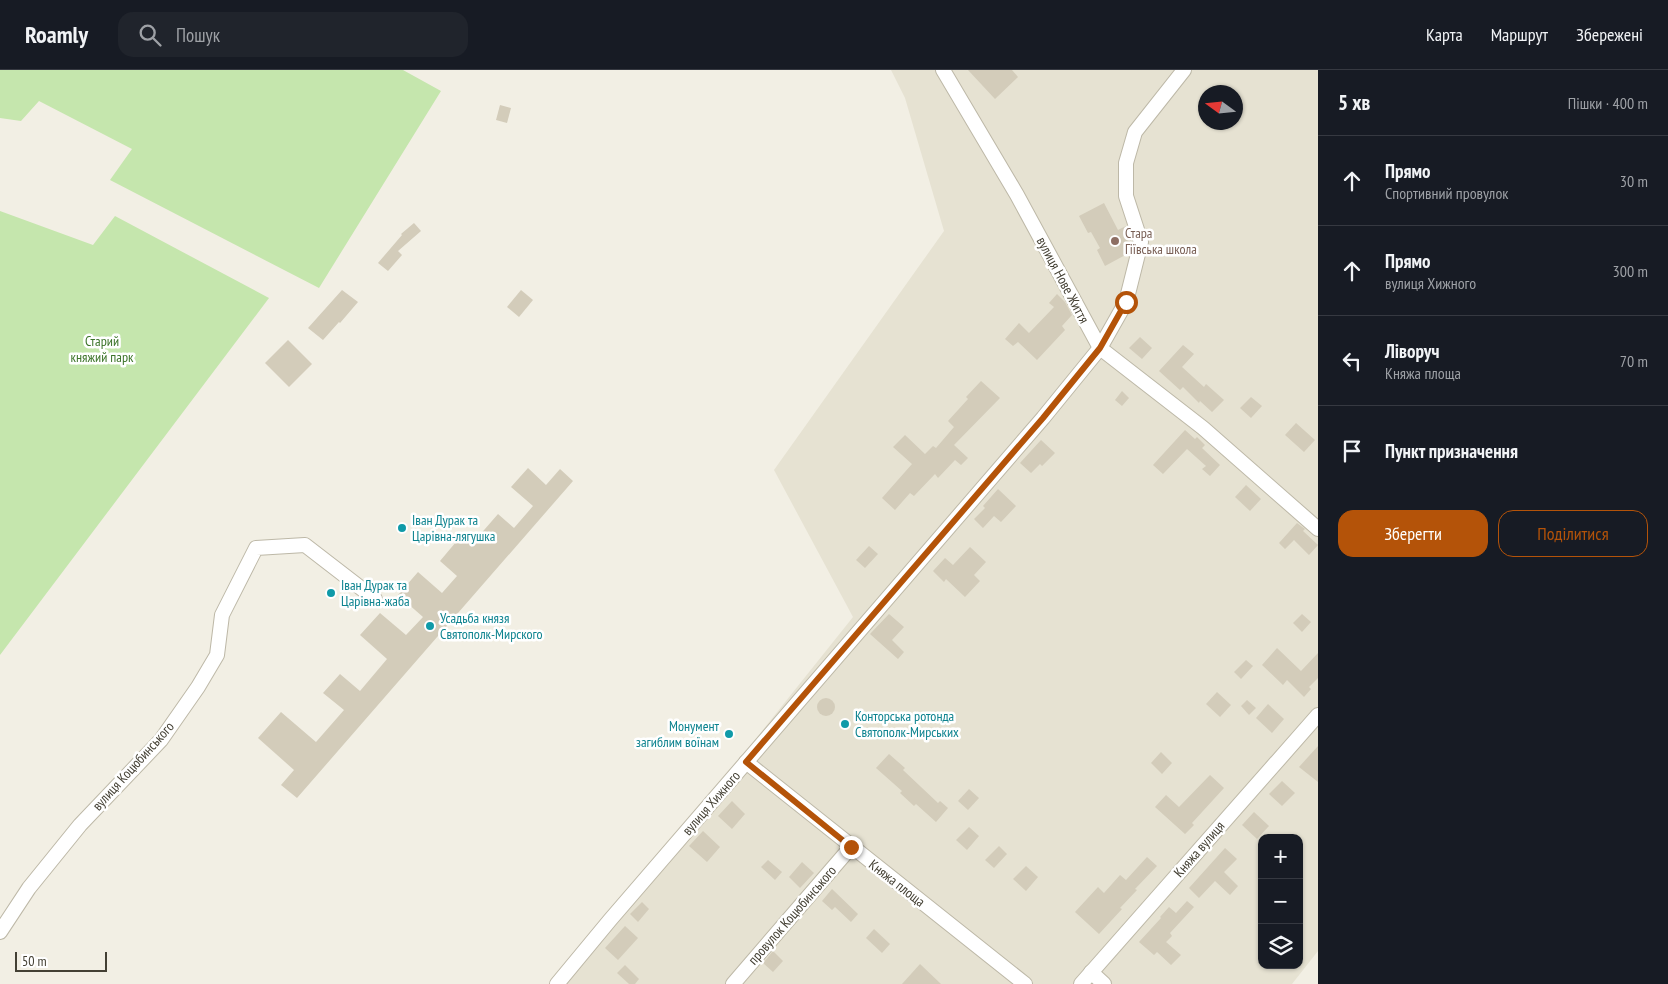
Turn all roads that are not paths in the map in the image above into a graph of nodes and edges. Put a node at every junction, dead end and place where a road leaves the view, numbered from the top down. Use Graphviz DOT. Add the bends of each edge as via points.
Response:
graph roads {
  1 [pos="943,70"];
  2 [pos="1184,70"];
  3 [pos="1100,348"];
  4 [pos="1318,530"];
  5 [pos="375,599"];
  6 [pos="1318,715"];
  7 [pos="746,762"];
  8 [pos="851,847"];
  9 [pos="0,932"];
  10 [pos="1091,972"];
  11 [pos="557,984"];
  12 [pos="733,984"];
  13 [pos="1026,984"];
  14 [pos="1081,984"];
  15 [pos="1104,984"];
  1 -- 3 [label="street, вулиця Нове Життя" via="1017,195"];
  2 -- 3 [label="street, вулиця Хижного" via="1135,132 1126,163 1126,196 1141,242 1126,302"];
  3 -- 4 [label="street, вулиця Нове Життя" via="1203,428"];
  3 -- 7 [label="street, вулиця Хижного"];
  5 -- 9 [label="street, вулиця Коцюбинського" via="305,545 256,548 222,616 217,655 198,687 160,740 74,832 29,888"];
  6 -- 10 [label="street, Княжа вулиця"];
  7 -- 8 [label="street, Княжа площа"];
  7 -- 11 [label="street, вулиця Хижного"];
  8 -- 12 [label="street, провулок Коцюбинського"];
  8 -- 13 [label="street, Княжа площа"];
  10 -- 14 [label="street, Княжа вулиця"];
  10 -- 15 [label="street"];
}
